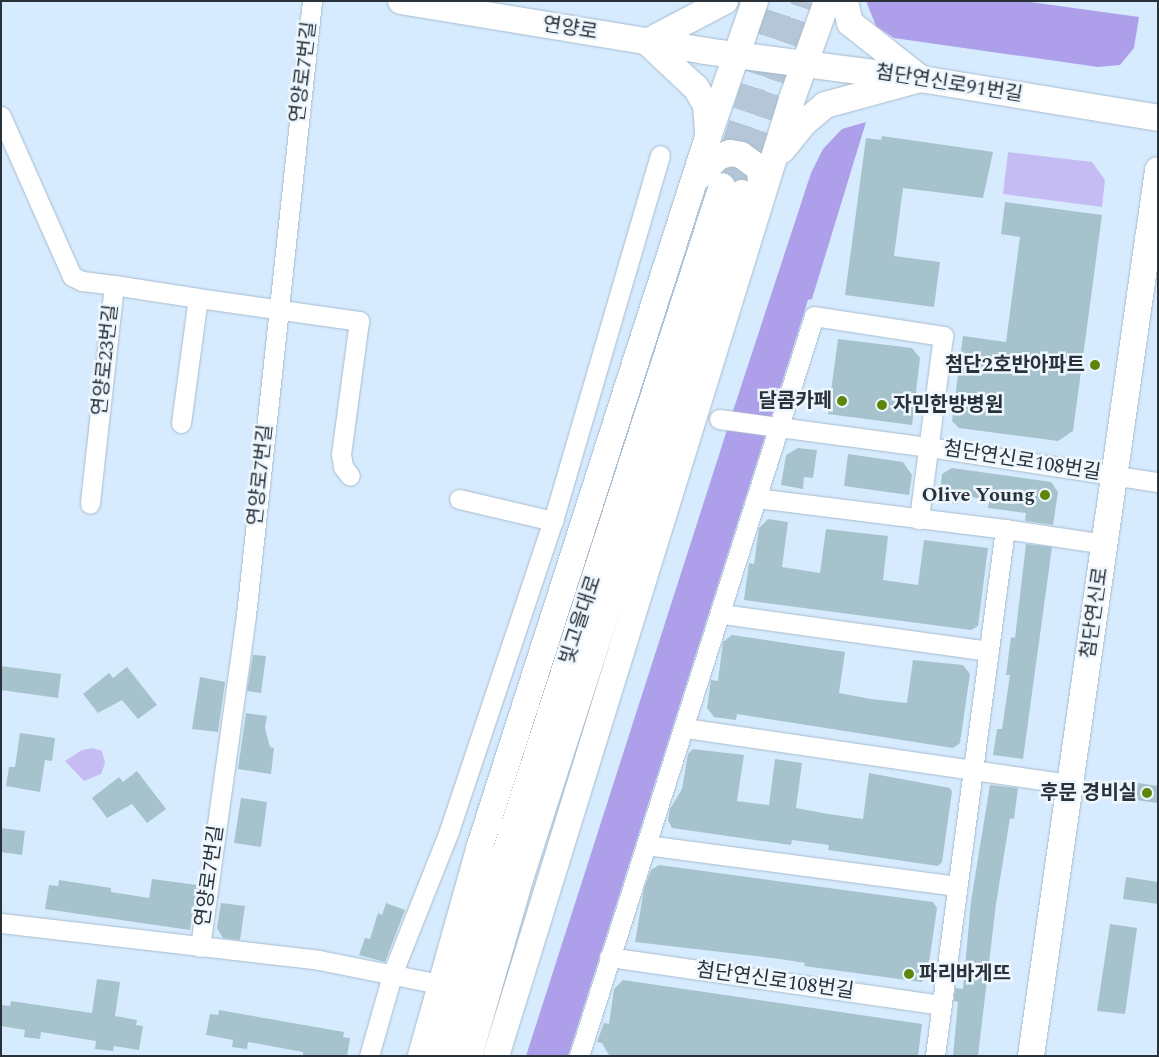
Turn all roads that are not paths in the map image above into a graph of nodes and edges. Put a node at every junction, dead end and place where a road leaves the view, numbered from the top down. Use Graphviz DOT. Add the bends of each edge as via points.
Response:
graph roads {
  1 [pos="312,1"];
  2 [pos="401,1"];
  3 [pos="725,1"];
  4 [pos="755,1"];
  5 [pos="827,1"];
  6 [pos="845,1"];
  7 [pos="647,42"];
  8 [pos="739,55"];
  9 [pos="804,64"];
  10 [pos="920,79"];
  11 [pos="1158,118"];
  12 [pos="4,125"];
  13 [pos="708,137"];
  14 [pos="660,155"];
  15 [pos="774,161"];
  16 [pos="1158,170"];
  17 [pos="694,181"];
  18 [pos="742,192"];
  19 [pos="114,285"];
  20 [pos="198,298"];
  21 [pos="277,310"];
  22 [pos="719,419"];
  23 [pos="181,423"];
  24 [pos="778,428"];
  25 [pos="928,447"];
  26 [pos="350,476"];
  27 [pos="1115,476"];
  28 [pos="1158,482"];
  29 [pos="757,498"];
  30 [pos="459,499"];
  31 [pos="90,504"];
  32 [pos="919,519"];
  33 [pos="553,521"];
  34 [pos="1005,529"];
  35 [pos="1105,544"];
  36 [pos="722,614"];
  37 [pos="988,651"];
  38 [pos="685,728"];
  39 [pos="972,768"];
  40 [pos="1072,784"];
  41 [pos="646,845"];
  42 [pos="957,886"];
  43 [pos="1,923"];
  44 [pos="200,947"];
  45 [pos="610,957"];
  46 [pos="393,972"];
  47 [pos="439,984"];
  48 [pos="942,1005"];
  49 [pos="369,1056"];
  50 [pos="421,1056"];
  51 [pos="446,1056"];
  52 [pos="469,1056"];
  53 [pos="496,1056"];
  54 [pos="579,1056"];
  55 [pos="935,1056"];
  56 [pos="1031,1056"];
  1 -- 21 [label="street, 연양로7번길"];
  2 -- 7 [label="main road, 연양로"];
  3 -- 7 [label="main road"];
  4 -- 8 [label="main road"];
  5 -- 9 [label="main road"];
  6 -- 10 [label="main road" via="854,28"];
  7 -- 8 [label="main road, 연양로"];
  7 -- 13 [label="main road" via="696,88 706,105"];
  8 -- 9 [label="main road, 첨단연신로91번길"];
  8 -- 13 [label="main road"];
  9 -- 10 [label="main road, 첨단연신로91번길"];
  9 -- 15 [label="main road"];
  10 -- 11 [label="main road, 첨단연신로91번길"];
  10 -- 15 [label="main road" via="826,105 805,122"];
  12 -- 19 [label="street, 연양로23번길" via="72,276 82,281"];
  13 -- 17 [label="main road"];
  14 -- 33 [label="street"];
  15 -- 18 [label="main road"];
  16 -- 27 [label="main road, 첨단연신로"];
  17 -- 18 [label="main road" via="718,157 730,153 741,155 760,169"];
  17 -- 47 [label="main road" via="480,846"];
  18 -- 51 [label="main road, 빛고을대로" via="499,872"];
  18 -- 52 [label="main road, 빛고을대로" via="520,879"];
  18 -- 53 [label="main road"];
  19 -- 20 [label="street"];
  19 -- 31 [label="street, 연양로23번길"];
  20 -- 21 [label="street"];
  20 -- 23 [label="street"];
  21 -- 26 [label="street" via="359,321 340,454 343,467"];
  21 -- 44 [label="street, 연양로7번길" via="246,615"];
  22 -- 24 [label="street"];
  24 -- 25 [label="street, 첨단연신로108번길"];
  24 -- 25 [label="street, 첨단연신로108번길" via="814,316 942,336"];
  24 -- 29 [label="street, 첨단연신로108번길"];
  25 -- 27 [label="street, 첨단연신로108번길"];
  25 -- 32 [label="street, 첨단연신로108번길"];
  27 -- 28 [label="street, 첨단연신로108번길"];
  27 -- 35 [label="main road, 첨단연신로"];
  29 -- 32 [label="street"];
  29 -- 36 [label="street, 첨단연신로108번길"];
  30 -- 33 [label="street"];
  32 -- 34 [label="street"];
  33 -- 46 [label="street" via="449,831"];
  34 -- 35 [label="street"];
  34 -- 37 [label="street"];
  35 -- 40 [label="main road, 첨단연신로"];
  36 -- 37 [label="street"];
  36 -- 38 [label="street, 첨단연신로108번길"];
  37 -- 39 [label="street"];
  38 -- 39 [label="street"];
  38 -- 41 [label="street, 첨단연신로108번길"];
  39 -- 40 [label="street"];
  39 -- 42 [label="street"];
  40 -- 56 [label="main road, 첨단연신로"];
  41 -- 42 [label="street"];
  41 -- 45 [label="street, 첨단연신로108번길"];
  42 -- 48 [label="street"];
  43 -- 44 [label="street"];
  44 -- 46 [label="street"];
  45 -- 48 [label="street, 첨단연신로108번길"];
  45 -- 54 [label="street, 첨단연신로108번길"];
  46 -- 47 [label="street"];
  46 -- 49 [label="street"];
  47 -- 50 [label="main road"];
  48 -- 55 [label="street"];
}
